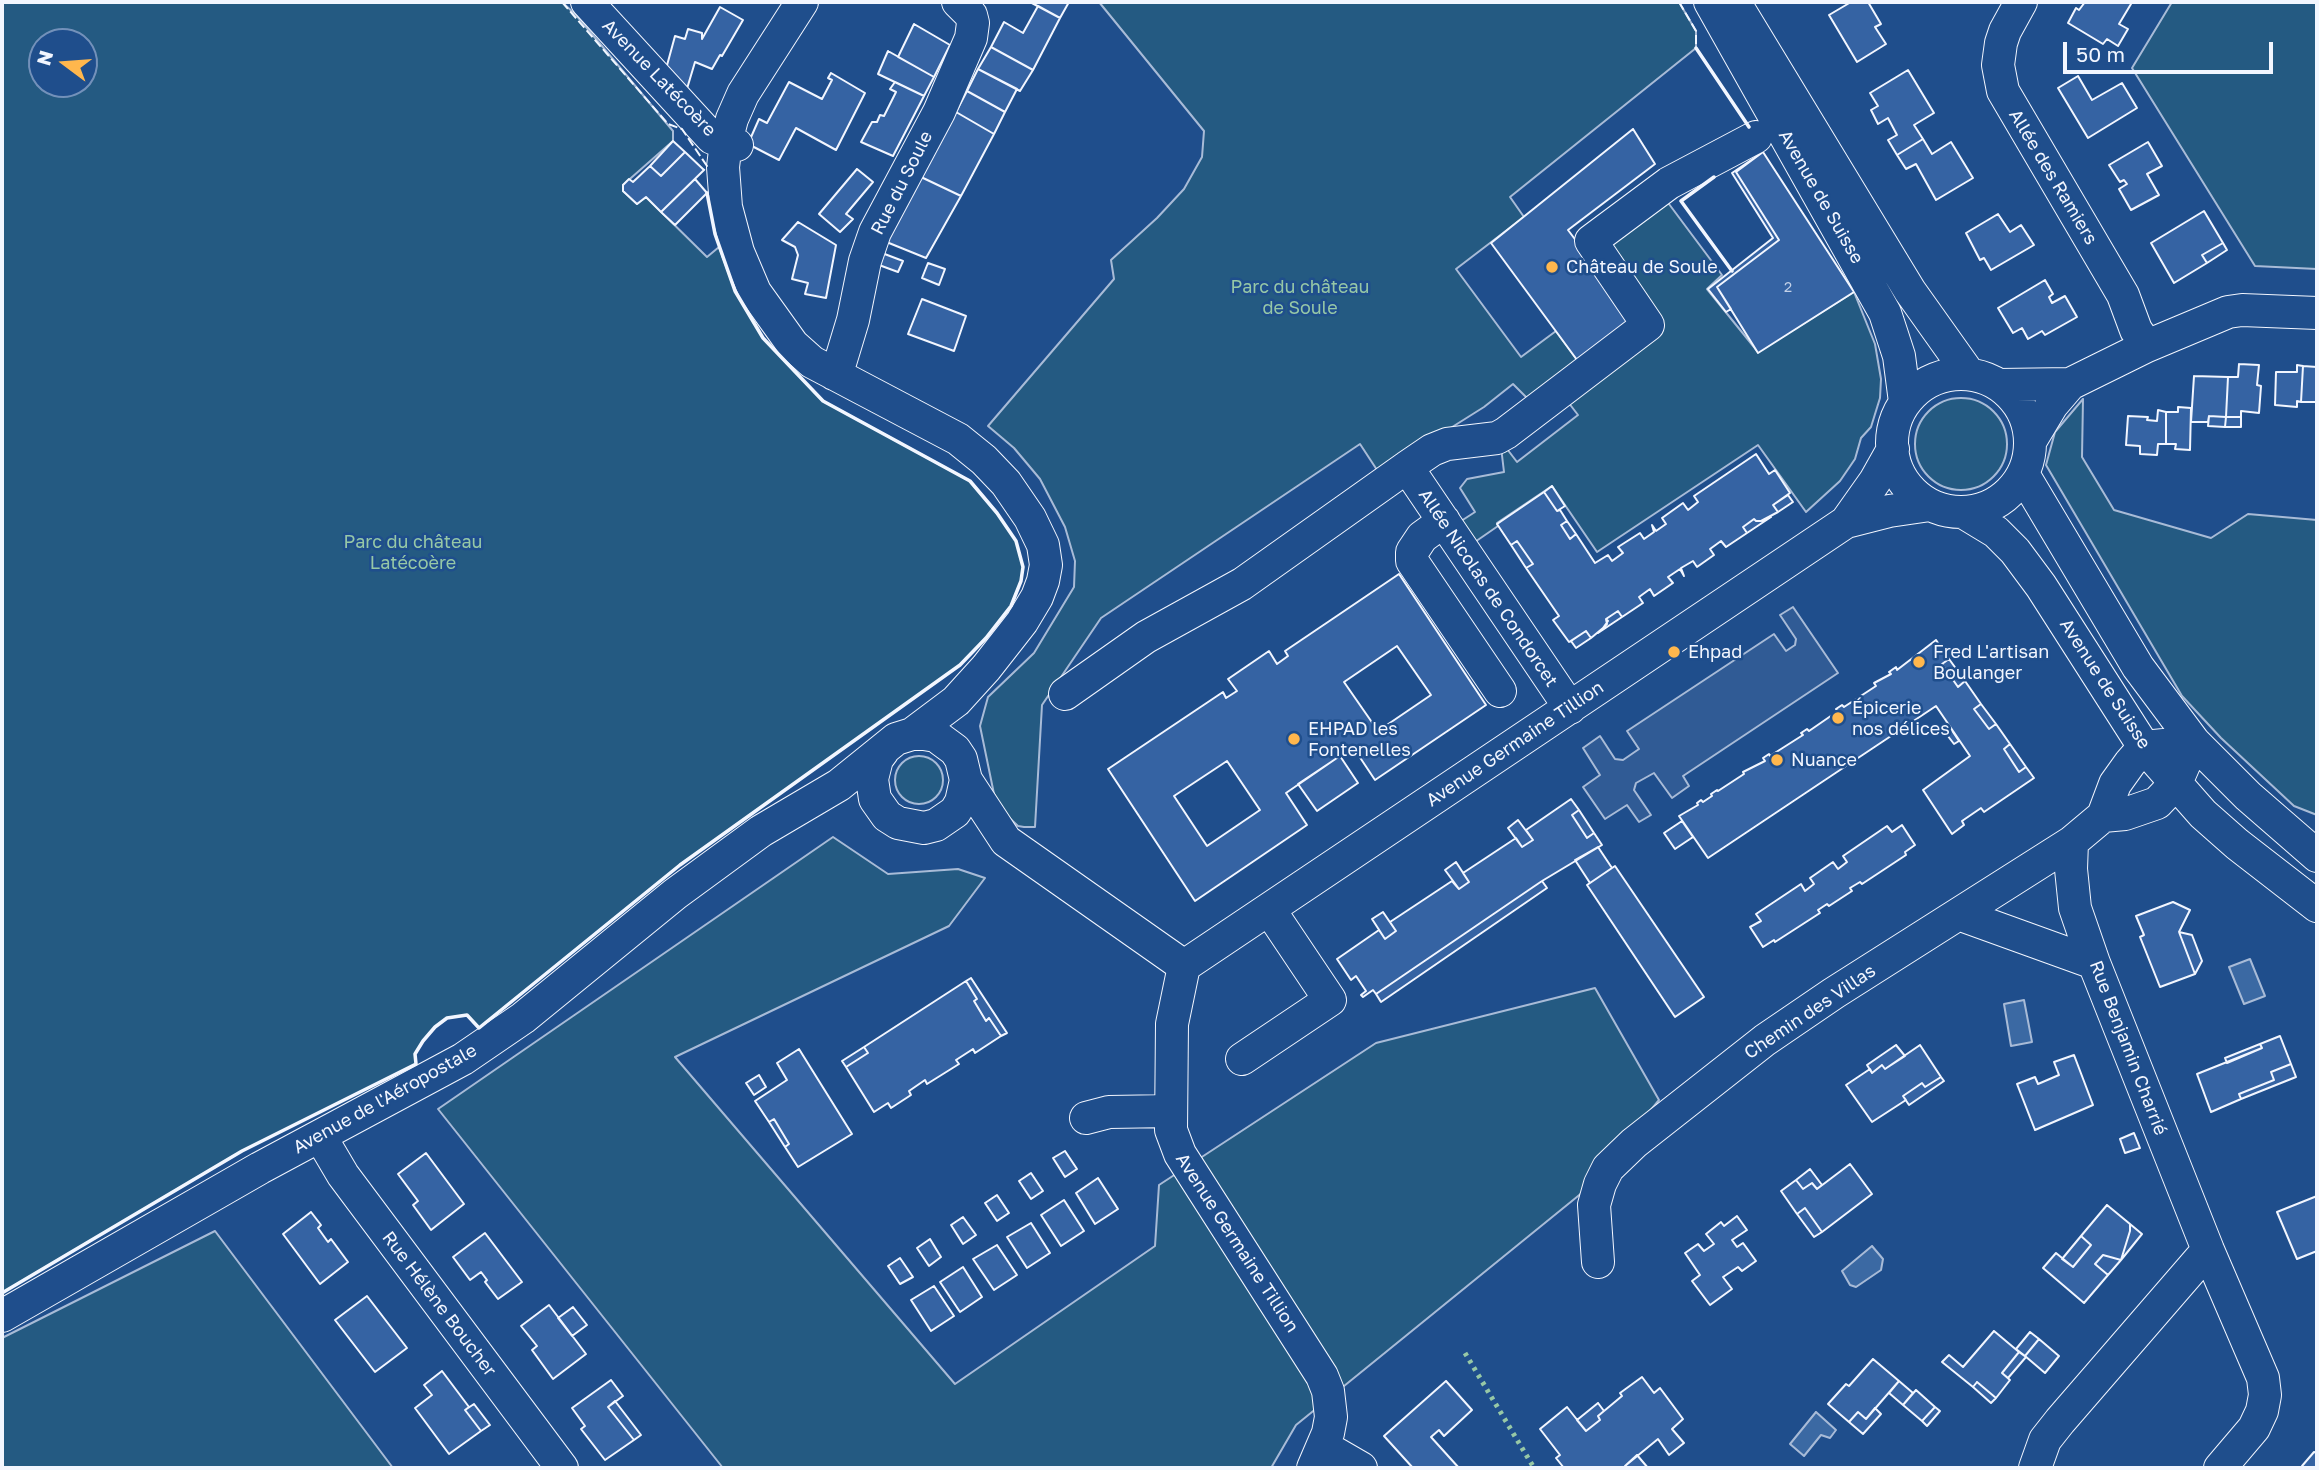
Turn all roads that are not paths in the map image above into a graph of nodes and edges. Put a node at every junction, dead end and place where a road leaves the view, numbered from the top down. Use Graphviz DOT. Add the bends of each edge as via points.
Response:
graph roads {
  1 [pos="587,2"];
  2 [pos="802,2"];
  3 [pos="957,2"];
  4 [pos="1710,2"];
  5 [pos="1734,2"];
  6 [pos="2021,2"];
  7 [pos="1756,137"];
  8 [pos="731,144"];
  9 [pos="2317,313"];
  10 [pos="2147,346"];
  11 [pos="834,374"];
  12 [pos="1969,374"];
  13 [pos="2070,384"];
  14 [pos="1999,385"];
  15 [pos="1905,402"];
  16 [pos="2031,440"];
  17 [pos="1893,449"];
  18 [pos="1407,467"];
  19 [pos="2023,474"];
  20 [pos="1930,505"];
  21 [pos="1963,512"];
  22 [pos="1444,521"];
  23 [pos="1846,522"];
  24 [pos="1500,691"];
  25 [pos="1066,694"];
  26 [pos="1570,708"];
  27 [pos="912,734"];
  28 [pos="2194,742"];
  29 [pos="2144,747"];
  30 [pos="883,751"];
  31 [pos="966,780"];
  32 [pos="2176,783"];
  33 [pos="816,800"];
  34 [pos="887,816"];
  35 [pos="2103,816"];
  36 [pos="936,825"];
  37 [pos="1006,841"];
  38 [pos="2072,842"];
  39 [pos="2312,848"];
  40 [pos="2317,906"];
  41 [pos="1269,909"];
  42 [pos="1961,915"];
  43 [pos="2095,963"];
  44 [pos="1184,966"];
  45 [pos="1242,1059"];
  46 [pos="1170,1111"];
  47 [pos="1086,1118"];
  48 [pos="320,1136"];
  49 [pos="2208,1250"];
  50 [pos="1598,1262"];
  51 [pos="2,1316"];
  52 [pos="1318,1457"];
  53 [pos="562,1468"];
  54 [pos="1361,1468"];
  55 [pos="2035,1468"];
  56 [pos="2220,1468"];
  1 -- 8 [label="street, Avenue Latécoère" via="712,138"];
  2 -- 8 [label="street" via="743,94 732,119"];
  3 -- 11 [label="street, Rue du Soule" via="971,15 971,38 939,112 876,232"];
  4 -- 15 [label="street, Avenue de Suisse" via="1885,313 1899,356"];
  5 -- 12 [label="street, Avenue de Suisse" via="1910,291"];
  6 -- 10 [label="street, Allée des Ramiers" via="2001,43 1998,65 2003,91 2123,295"];
  7 -- 18 [label="street" via="1669,183 1591,241 1648,325 1506,433 1447,444"];
  8 -- 11 [label="street" via="723,167 726,207 755,292 793,345"];
  9 -- 10 [label="street" via="2228,312"];
  10 -- 13 [label="street"];
  11 -- 27 [label="street" via="958,439 984,460 1018,500 1043,545 1043,581 1022,622 956,701"];
  12 -- 14 [label="street"];
  12 -- 15 [label="street" via="1934,380"];
  13 -- 14 [label="street"];
  13 -- 16 [label="street"];
  14 -- 16 [label="street" via="2021,408"];
  15 -- 17 [label="street" via="1895,424"];
  16 -- 19 [label="street"];
  17 -- 20 [label="street" via="1904,483"];
  17 -- 23 [label="street, Avenue Germaine Tillion"];
  18 -- 22 [label="street, Allée Nicolas de Condorcet"];
  18 -- 25 [label="street" via="1242,584 1146,637"];
  19 -- 21 [label="street" via="2005,497"];
  19 -- 28 [label="street, Avenue de Suisse" via="2138,667"];
  20 -- 21 [label="street"];
  20 -- 23 [label="street, Avenue Germaine Tillion"];
  21 -- 29 [label="street, Avenue de Suisse" via="1996,532 2015,551"];
  22 -- 24 [label="street" via="1422,537 1412,561"];
  22 -- 26 [label="street, Allée Nicolas de Condorcet"];
  23 -- 26 [label="street, Avenue Germaine Tillion"];
  26 -- 41 [label="street, Avenue Germaine Tillion"];
  27 -- 30 [label="street"];
  27 -- 31 [label="street" via="936,736 946,742 961,759"];
  28 -- 29 [label="street"];
  28 -- 32 [label="street, Chemin des Villas"];
  28 -- 39 [label="street, Avenue de Suisse" via="2248,796"];
  29 -- 32 [label="street, Avenue de Suisse"];
  29 -- 35 [label="street, Chemin des Villas" via="2115,784"];
  30 -- 33 [label="street, Avenue de l'Aéropostale"];
  30 -- 34 [label="street" via="872,779 875,799"];
  31 -- 36 [label="street" via="955,812"];
  31 -- 37 [label="street"];
  32 -- 35 [label="street, Chemin des Villas" via="2157,803"];
  32 -- 40 [label="street, Avenue de Suisse" via="2237,844"];
  33 -- 34 [label="street" via="861,806"];
  33 -- 48 [label="street, Avenue de l'Aéropostale" via="761,831 675,894 523,1018 463,1059"];
  34 -- 36 [label="street" via="910,827"];
  35 -- 38 [label="street, Chemin des Villas"];
  36 -- 37 [label="street"];
  37 -- 44 [label="street"];
  38 -- 42 [label="street, Chemin des Villas"];
  38 -- 43 [label="street, Rue Benjamin Charrié" via="2075,908"];
  41 -- 44 [label="street, Avenue Germaine Tillion"];
  41 -- 45 [label="street" via="1330,1000"];
  42 -- 43 [label="street"];
  42 -- 50 [label="street, Chemin des Villas" via="1765,1040 1634,1143 1608,1168 1600,1184 1594,1205"];
  43 -- 49 [label="street, Rue Benjamin Charrié"];
  44 -- 46 [label="street, Avenue Germaine Tillion" via="1172,1024"];
  46 -- 47 [label="street" via="1109,1112"];
  46 -- 52 [label="street, Avenue Germaine Tillion" via="1180,1154 1322,1376 1331,1418"];
  48 -- 51 [label="street, Avenue de l'Aéropostale"];
  48 -- 53 [label="street, Rue Hélène Boucher" via="343,1175"];
  49 -- 55 [label="street" via="2060,1421 2045,1440"];
  49 -- 56 [label="street, Rue Benjamin Charrié" via="2263,1378 2265,1395 2254,1428"];
  52 -- 54 [label="street"];
}
